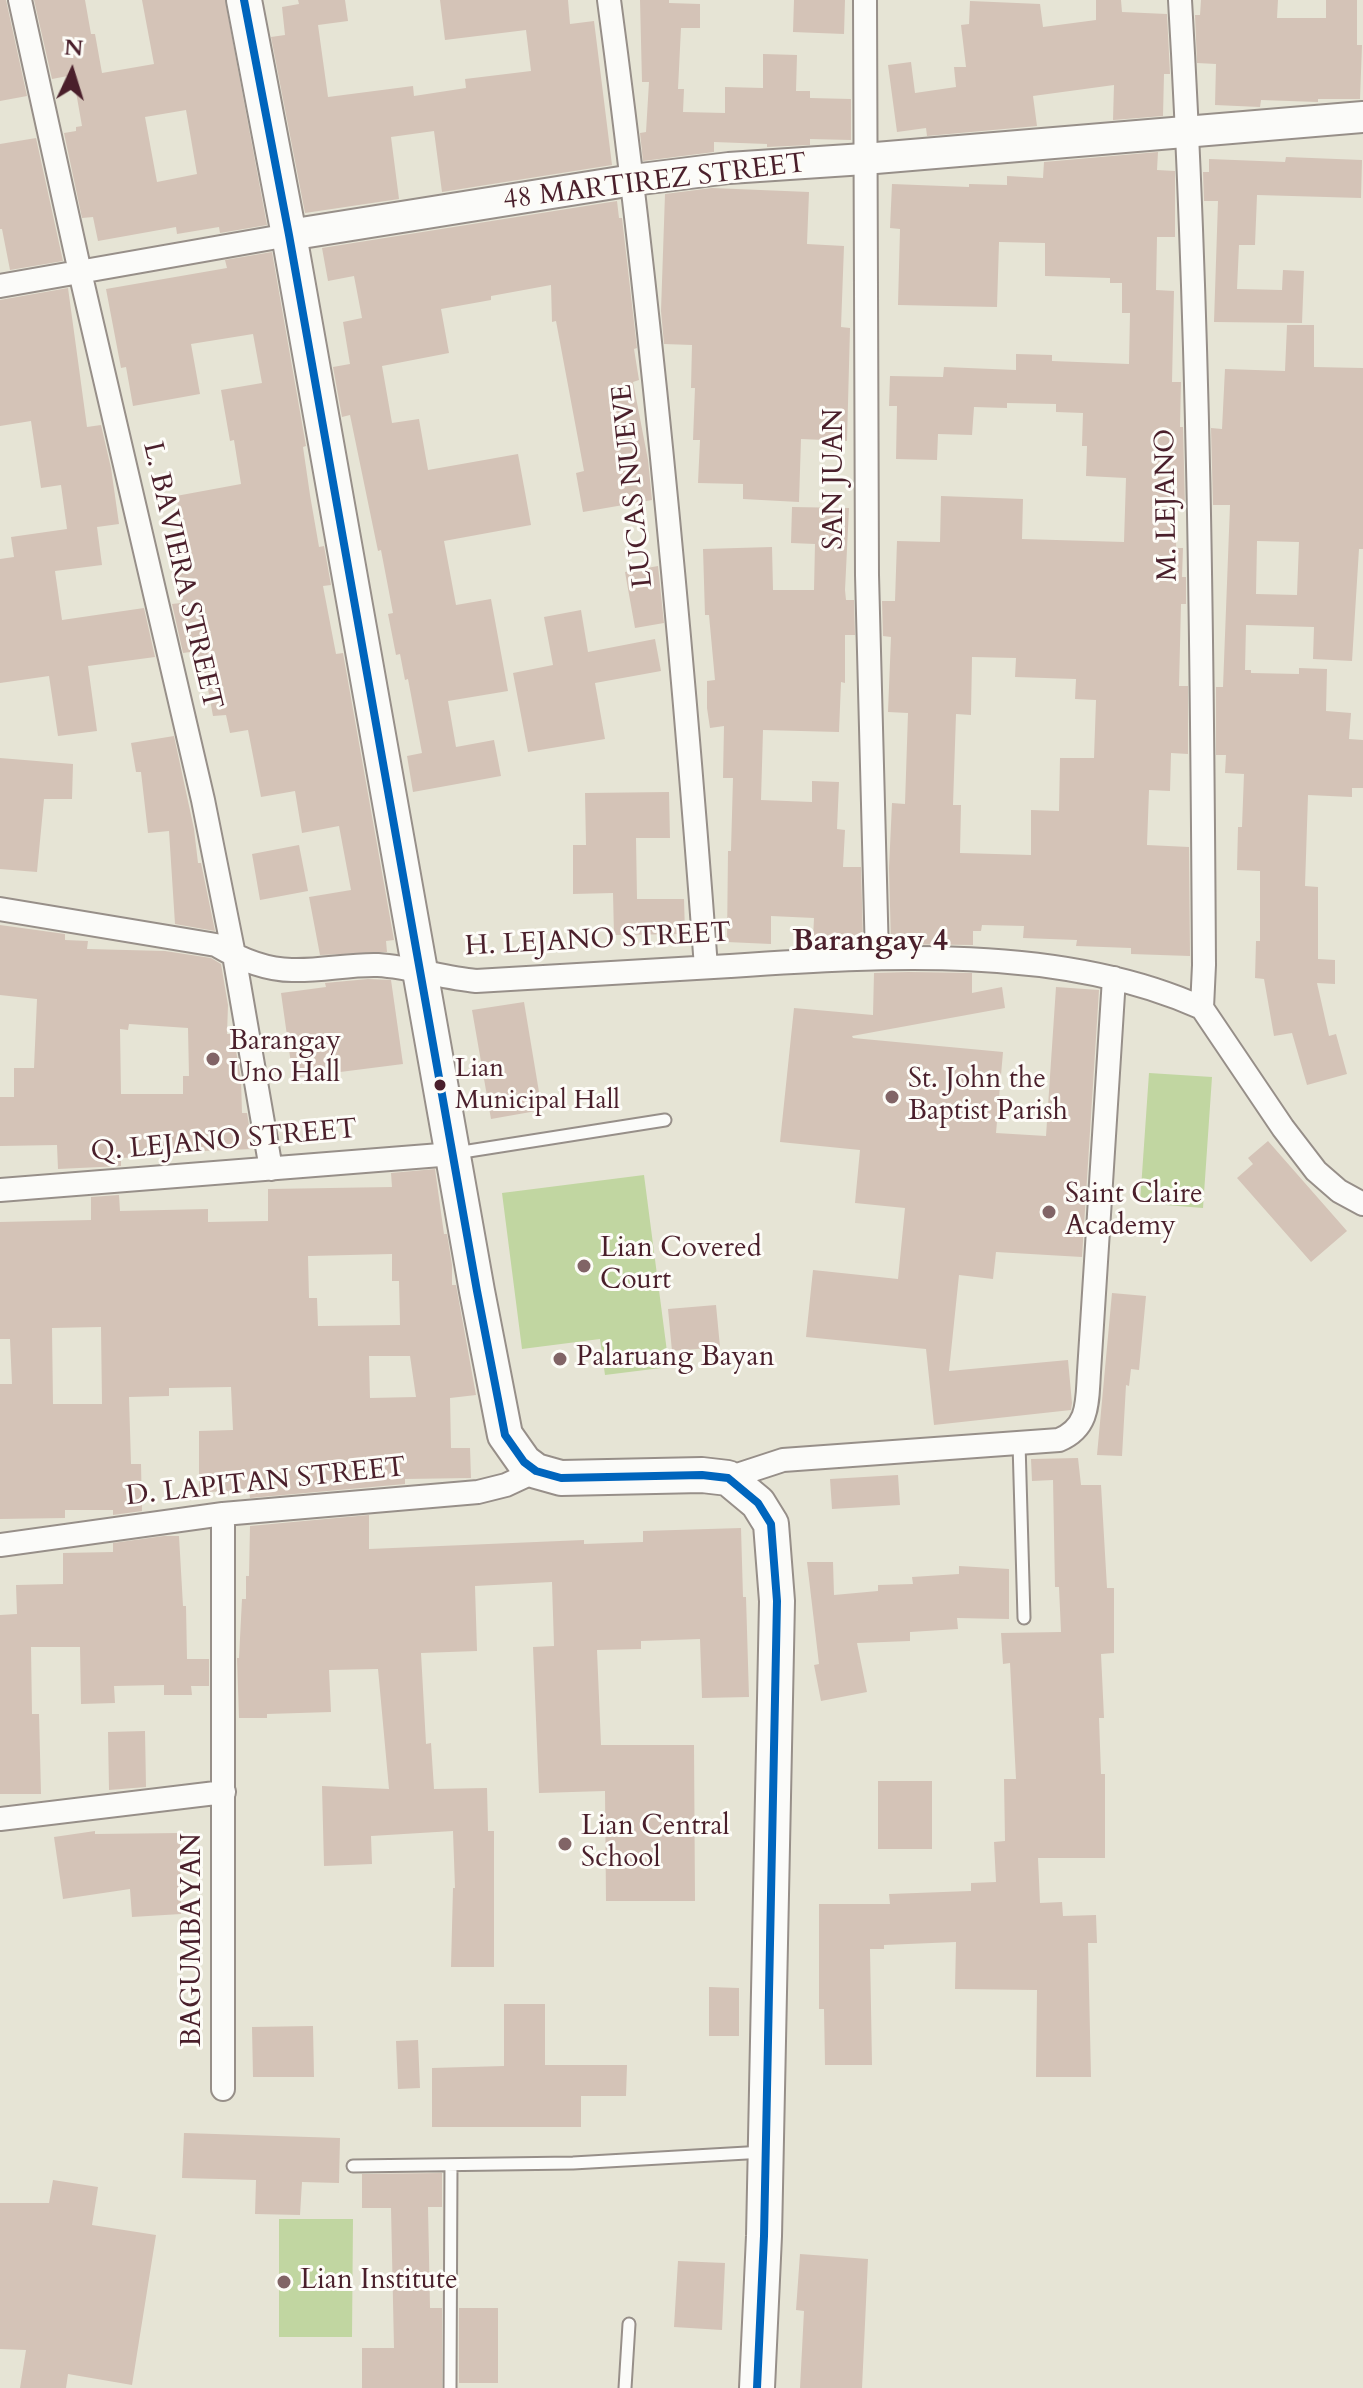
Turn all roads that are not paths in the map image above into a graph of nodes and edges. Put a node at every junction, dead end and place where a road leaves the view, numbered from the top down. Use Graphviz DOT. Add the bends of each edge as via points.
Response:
graph roads {
  1 [pos="20,0"];
  2 [pos="244,0"];
  3 [pos="609,0"];
  4 [pos="865,0"];
  5 [pos="1180,0"];
  6 [pos="1363,117"];
  7 [pos="1188,133"];
  8 [pos="864,159"];
  9 [pos="633,180"];
  10 [pos="289,235"];
  11 [pos="80,272"];
  12 [pos="0,286"];
  13 [pos="0,909"];
  14 [pos="234,955"];
  15 [pos="877,957"];
  16 [pos="706,967"];
  17 [pos="419,969"];
  18 [pos="1114,978"];
  19 [pos="1202,1008"];
  20 [pos="665,1120"];
  21 [pos="453,1154"];
  22 [pos="271,1169"];
  23 [pos="0,1190"];
  24 [pos="1363,1204"];
  25 [pos="1019,1443"];
  26 [pos="536,1471"];
  27 [pos="728,1478"];
  28 [pos="223,1514"];
  29 [pos="0,1545"];
  30 [pos="1024,1618"];
  31 [pos="224,1792"];
  32 [pos="0,1819"];
  33 [pos="223,2089"];
  34 [pos="766,2152"];
  35 [pos="451,2165"];
  36 [pos="353,2166"];
  37 [pos="629,2324"];
  38 [pos="450,2388"];
  39 [pos="625,2388"];
  40 [pos="757,2388"];
  1 -- 11 [label="street, L. BAVIERA STREET"];
  2 -- 10 [label="main road"];
  3 -- 9 [label="street, LUCAS NUEVE"];
  4 -- 8 [label="street, SAN JUAN"];
  5 -- 7 [label="street, M. LEJANO"];
  6 -- 7 [label="street, 48 MARTIREZ STREET"];
  7 -- 8 [label="street, 48 MARTIREZ STREET"];
  7 -- 19 [label="street, M. LEJANO" via="1202,674"];
  8 -- 9 [label="street, 48 MARTIREZ STREET"];
  8 -- 15 [label="street, SAN JUAN"];
  9 -- 10 [label="street, 48 MARTIREZ STREET"];
  9 -- 16 [label="street, LUCAS NUEVE"];
  10 -- 11 [label="street, 48 MARTIREZ STREET"];
  10 -- 17 [label="main road"];
  11 -- 12 [label="street, 48 MARTIREZ STREET"];
  11 -- 14 [label="street, L. BAVIERA STREET"];
  13 -- 14 [label="street, H. LEJANO STREET" via="216,945"];
  14 -- 17 [label="street, H. LEJANO STREET" via="290,970 377,965"];
  14 -- 22 [label="street, L. BAVIERA STREET"];
  15 -- 16 [label="street, H. LEJANO STREET"];
  15 -- 18 [label="street, H. LEJANO STREET" via="1009,962"];
  16 -- 17 [label="street, H. LEJANO STREET" via="476,981"];
  17 -- 21 [label="main road"];
  18 -- 19 [label="street, H. LEJANO STREET"];
  18 -- 25 [label="street" via="1087,1403 1082,1425 1071,1435"];
  19 -- 24 [label="street" via="1316,1171"];
  20 -- 21 [label="lane"];
  21 -- 22 [label="street, Q. LEJANO STREET"];
  21 -- 26 [label="main road" via="505,1435"];
  22 -- 23 [label="street, Q. LEJANO STREET"];
  25 -- 27 [label="street" via="783,1460"];
  25 -- 30 [label="lane"];
  26 -- 27 [label="main road" via="561,1478"];
  26 -- 28 [label="street, D. LAPITAN STREET" via="478,1492"];
  27 -- 34 [label="main road" via="758,1503 771,1524 775,1548"];
  28 -- 29 [label="street, D. LAPITAN STREET"];
  28 -- 31 [label="street, BAGUMBAYAN"];
  31 -- 32 [label="street, BAGUMBAYAN"];
  31 -- 33 [label="street, BAGUMBAYAN"];
  34 -- 35 [label="lane"];
  34 -- 40 [label="main road"];
  35 -- 36 [label="lane"];
  35 -- 38 [label="lane"];
  37 -- 39 [label="lane"];
}
